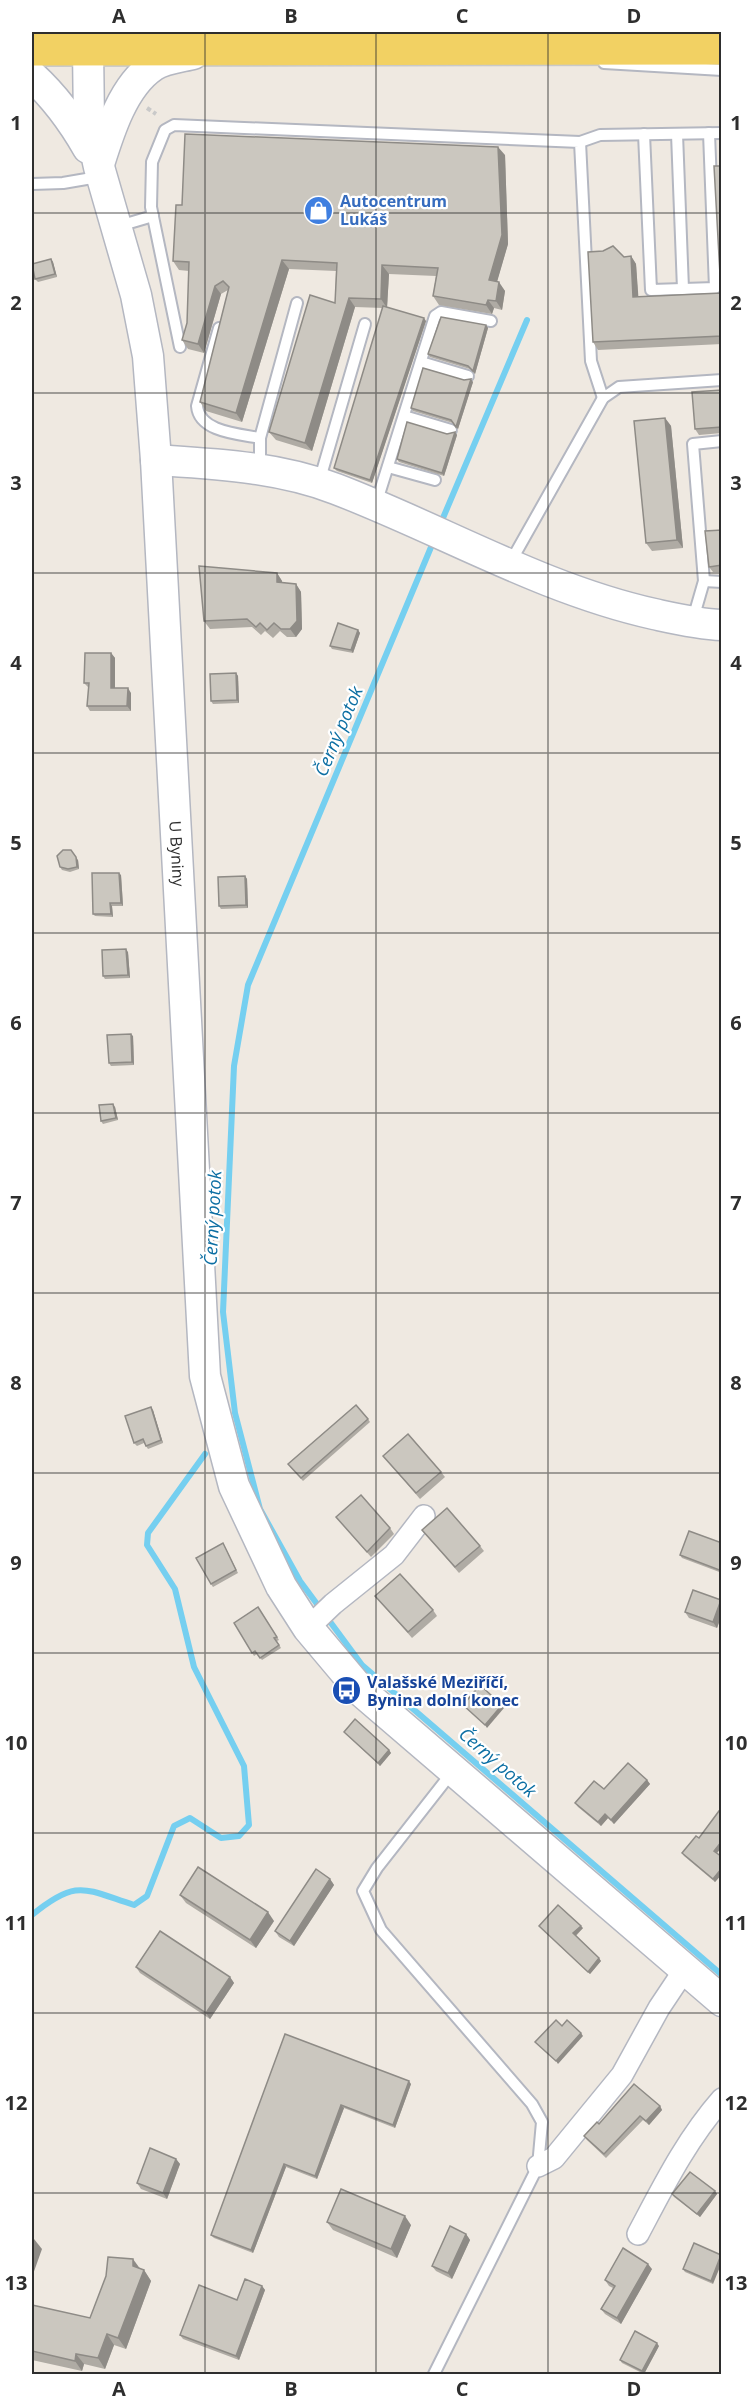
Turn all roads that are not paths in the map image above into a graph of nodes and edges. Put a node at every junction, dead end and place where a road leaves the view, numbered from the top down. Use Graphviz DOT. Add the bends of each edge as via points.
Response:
graph roads {
  1 [pos="722,48"];
  2 [pos="32,49"];
  3 [pos="88,49"];
  4 [pos="518,49"];
  5 [pos="204,51"];
  6 [pos="722,70"];
  7 [pos="32,76"];
  8 [pos="709,133"];
  9 [pos="722,133"];
  10 [pos="644,134"];
  11 [pos="677,134"];
  12 [pos="580,142"];
  13 [pos="100,172"];
  14 [pos="32,184"];
  15 [pos="153,216"];
  16 [pos="116,227"];
  17 [pos="683,289"];
  18 [pos="297,303"];
  19 [pos="222,319"];
  20 [pos="491,321"];
  21 [pos="365,324"];
  22 [pos="180,347"];
  23 [pos="421,362"];
  24 [pos="468,376"];
  25 [pos="722,380"];
  26 [pos="603,398"];
  27 [pos="404,416"];
  28 [pos="451,430"];
  29 [pos="260,438"];
  30 [pos="722,441"];
  31 [pos="156,460"];
  32 [pos="388,467"];
  33 [pos="260,470"];
  34 [pos="435,480"];
  35 [pos="318,484"];
  36 [pos="376,506"];
  37 [pos="510,564"];
  38 [pos="704,580"];
  39 [pos="722,582"];
  40 [pos="692,622"];
  41 [pos="722,625"];
  42 [pos="424,1516"];
  43 [pos="311,1625"];
  44 [pos="453,1770"];
  45 [pos="685,1969"];
  46 [pos="722,2001"];
  47 [pos="722,2099"];
  48 [pos="538,2166"];
  49 [pos="638,2235"];
  50 [pos="434,2374"];
  1 -- 4 [label="main road"];
  2 -- 3 [label="main road"];
  3 -- 5 [label="main road"];
  3 -- 13 [label="street" via="89,122"];
  4 -- 5 [label="main road"];
  4 -- 6 [label="lane" via="592,61"];
  5 -- 13 [label="street" via="154,65 139,80 110,127"];
  7 -- 13 [label="street" via="70,116"];
  8 -- 9 [label="lane"];
  8 -- 11 [label="lane"];
  8 -- 17 [label="lane" via="715,288"];
  10 -- 11 [label="lane"];
  10 -- 12 [label="lane" via="600,135"];
  10 -- 17 [label="lane" via="651,290"];
  11 -- 17 [label="lane"];
  12 -- 15 [label="lane" via="174,125 165,130 152,162"];
  12 -- 26 [label="lane" via="591,361"];
  13 -- 14 [label="lane" via="63,183"];
  13 -- 16 [label="street, U Byniny"];
  15 -- 16 [label="lane"];
  15 -- 22 [label="lane"];
  16 -- 31 [label="street, U Byniny" via="136,295 148,356"];
  18 -- 29 [label="lane"];
  19 -- 29 [label="lane" via="197,406 198,415 206,424"];
  20 -- 23 [label="lane" via="441,312 435,316"];
  21 -- 35 [label="lane"];
  23 -- 24 [label="lane"];
  23 -- 27 [label="lane"];
  25 -- 26 [label="lane" via="619,387"];
  26 -- 37 [label="lane"];
  27 -- 28 [label="lane"];
  27 -- 32 [label="lane"];
  29 -- 33 [label="lane"];
  30 -- 38 [label="lane" via="693,444"];
  31 -- 33 [label="street"];
  31 -- 43 [label="street, U Byniny" via="205,1376 234,1486 281,1586"];
  32 -- 34 [label="lane"];
  32 -- 36 [label="lane"];
  33 -- 35 [label="street"];
  35 -- 36 [label="street"];
  36 -- 37 [label="street"];
  37 -- 40 [label="street" via="607,603"];
  38 -- 39 [label="lane"];
  38 -- 40 [label="lane"];
  40 -- 41 [label="street"];
  42 -- 43 [label="street" via="394,1555"];
  43 -- 44 [label="street, U Byniny" via="361,1691"];
  44 -- 45 [label="street, U Byniny"];
  44 -- 48 [label="lane" via="363,1891 381,1930 532,2104 542,2122"];
  45 -- 46 [label="street, U Byniny"];
  45 -- 48 [label="street" via="658,2008 622,2075 554,2158"];
  47 -- 49 [label="street" via="701,2122 678,2158"];
  48 -- 50 [label="lane"];
}
